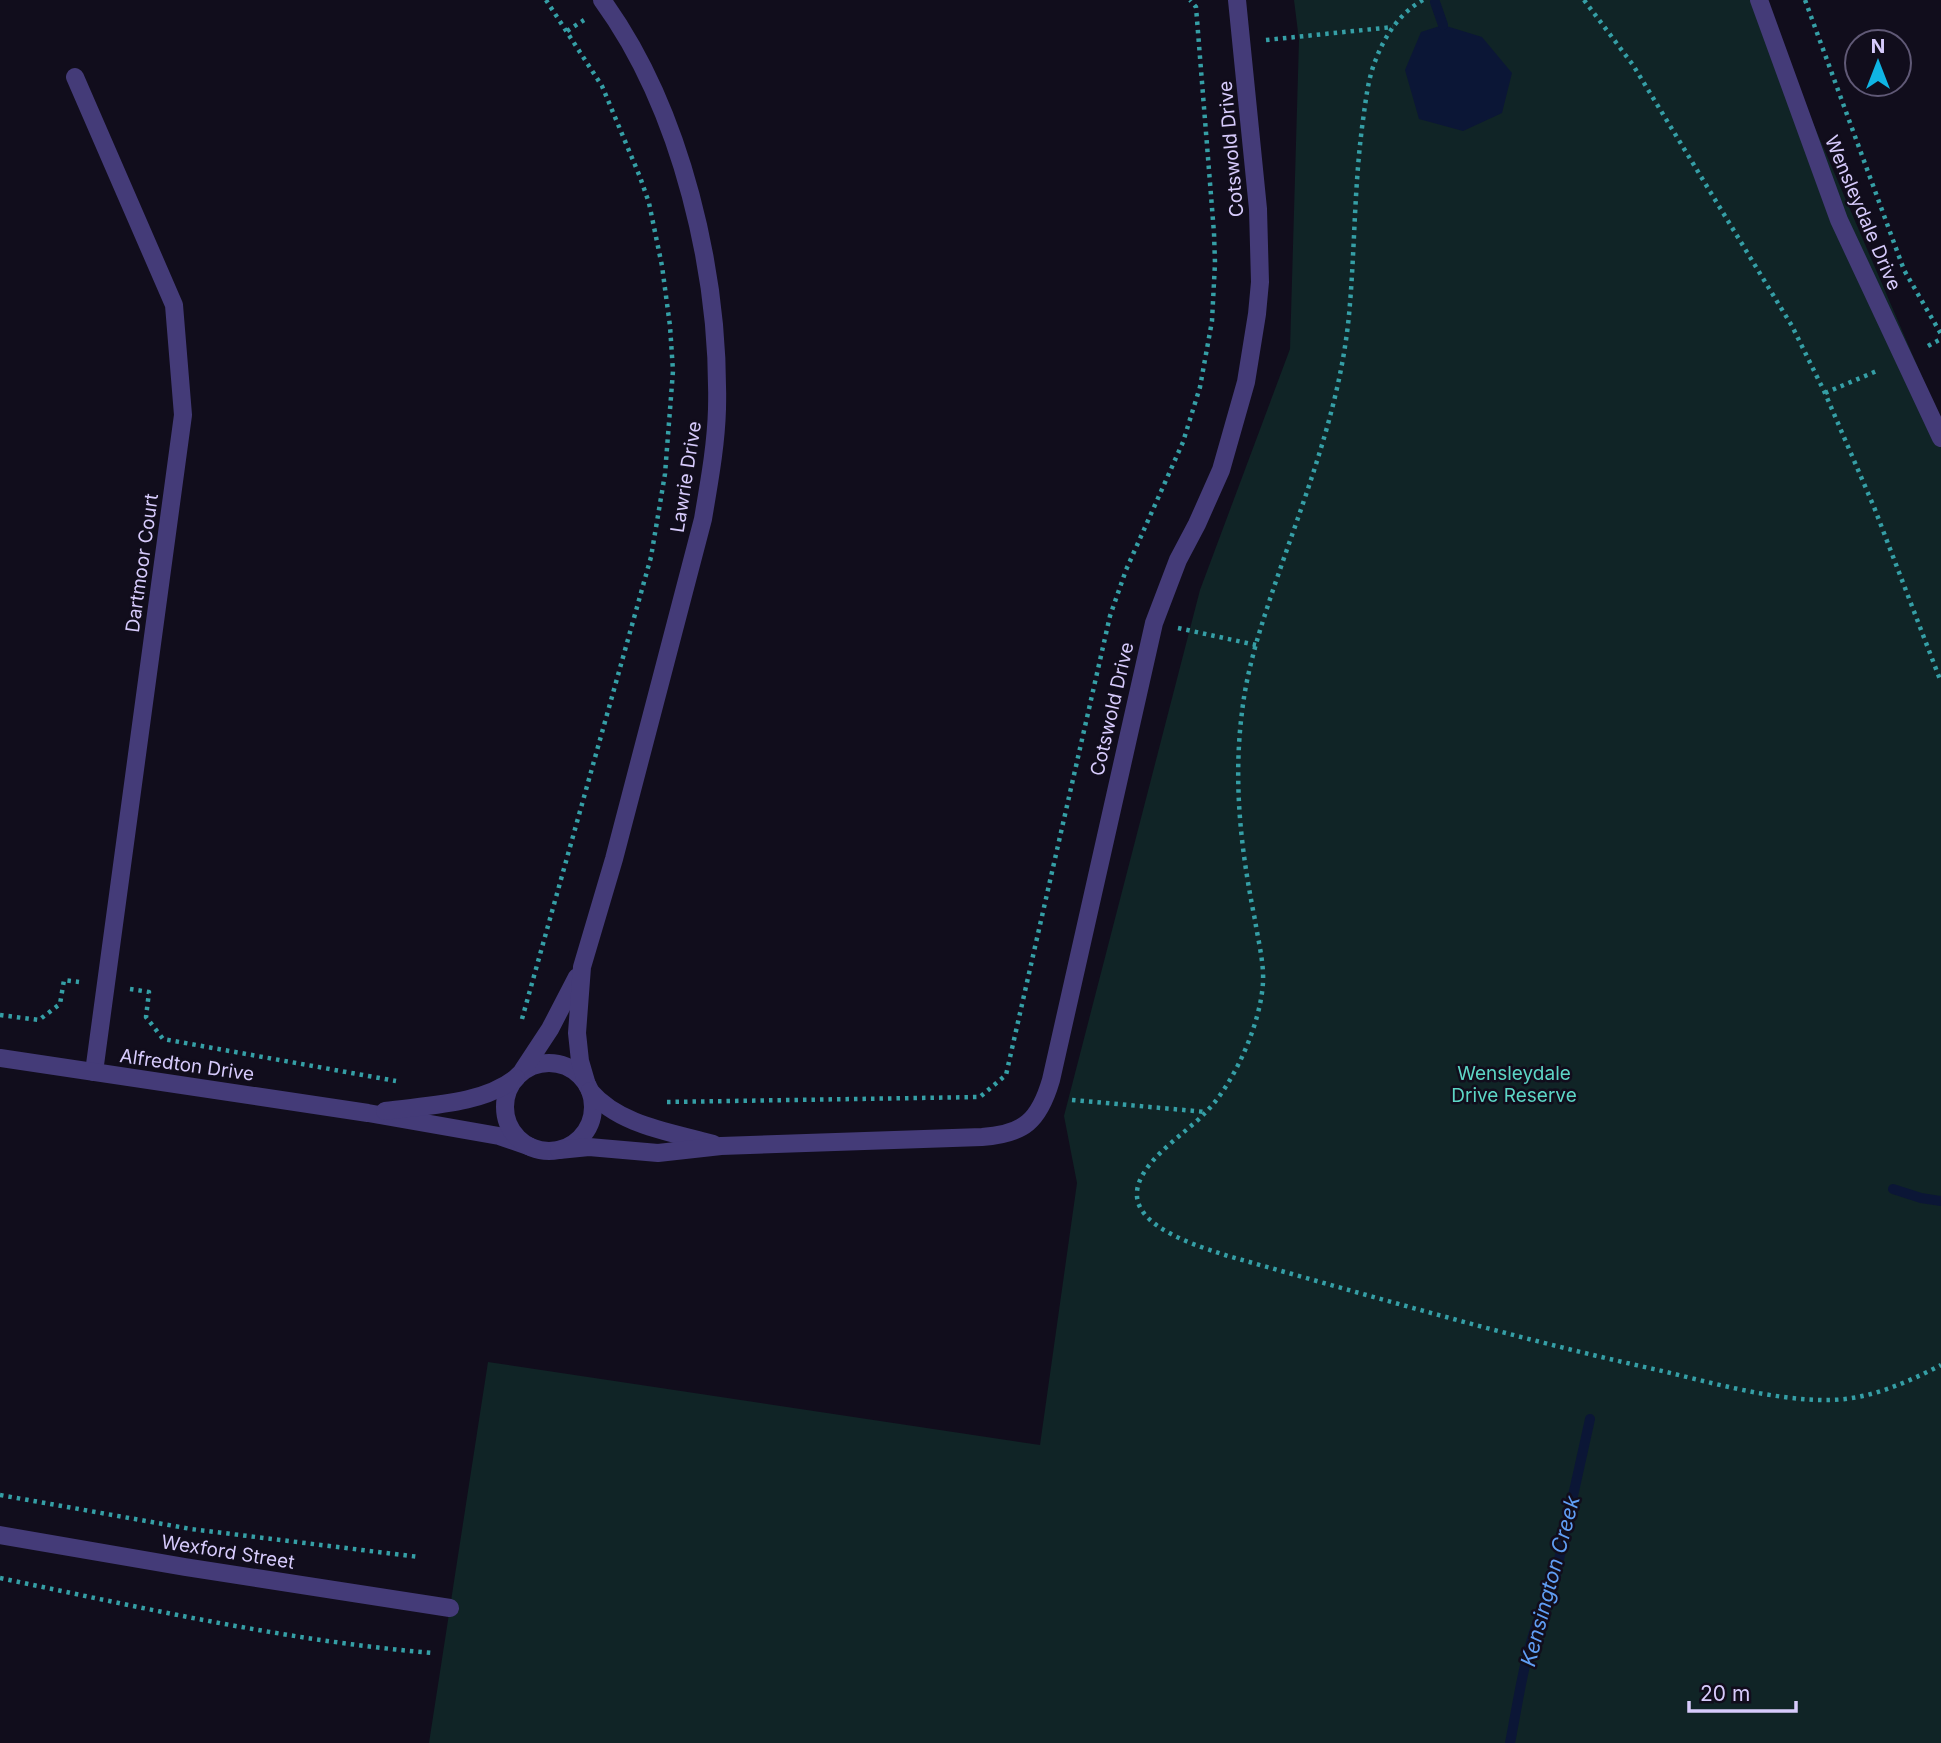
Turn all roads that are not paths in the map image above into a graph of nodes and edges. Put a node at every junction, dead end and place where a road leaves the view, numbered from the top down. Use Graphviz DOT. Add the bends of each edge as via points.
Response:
graph roads {
  1 [pos="603,0"];
  2 [pos="1237,0"];
  3 [pos="1759,0"];
  4 [pos="75,77"];
  5 [pos="1941,438"];
  6 [pos="582,967"];
  7 [pos="0,1058"];
  8 [pos="94,1072"];
  9 [pos="518,1075"];
  10 [pos="589,1088"];
  11 [pos="368,1113"];
  12 [pos="721,1146"];
  13 [pos="531,1147"];
  14 [pos="559,1150"];
  15 [pos="0,1535"];
  16 [pos="450,1608"];
  1 -- 6 [label="street, Lawrie Drive" via="657,96 683,171 708,280 717,409 703,519"];
  2 -- 12 [label="street, Cotswold Drive" via="1260,247 1252,348 1222,470 1172,571 1154,623 1046,1097 1024,1126 995,1136"];
  3 -- 5 [label="street, Wensleydale Drive" via="1839,220"];
  4 -- 8 [label="street, Dartmoor Court" via="174,305 183,415"];
  6 -- 9 [label="street, Lawrie Drive" via="550,1029"];
  6 -- 10 [label="street, Lawrie Drive" via="577,1033"];
  7 -- 8 [label="street, Alfredton Drive"];
  8 -- 11 [label="street, Alfredton Drive"];
  9 -- 10 [label="street" via="533,1066 554,1063 573,1070"];
  9 -- 11 [label="street, Alfredton Drive" via="501,1088 468,1098"];
  9 -- 13 [label="street" via="506,1096 506,1117 515,1135"];
  10 -- 12 [label="street, Cotswold Drive" via="604,1107 619,1115"];
  10 -- 14 [label="street" via="593,1111 586,1131"];
  11 -- 13 [label="street, Alfredton Drive" via="499,1136"];
  12 -- 14 [label="street, Cotswold Drive" via="658,1153 589,1147"];
  13 -- 14 [label="street"];
  15 -- 16 [label="street, Wexford Street"];
}
